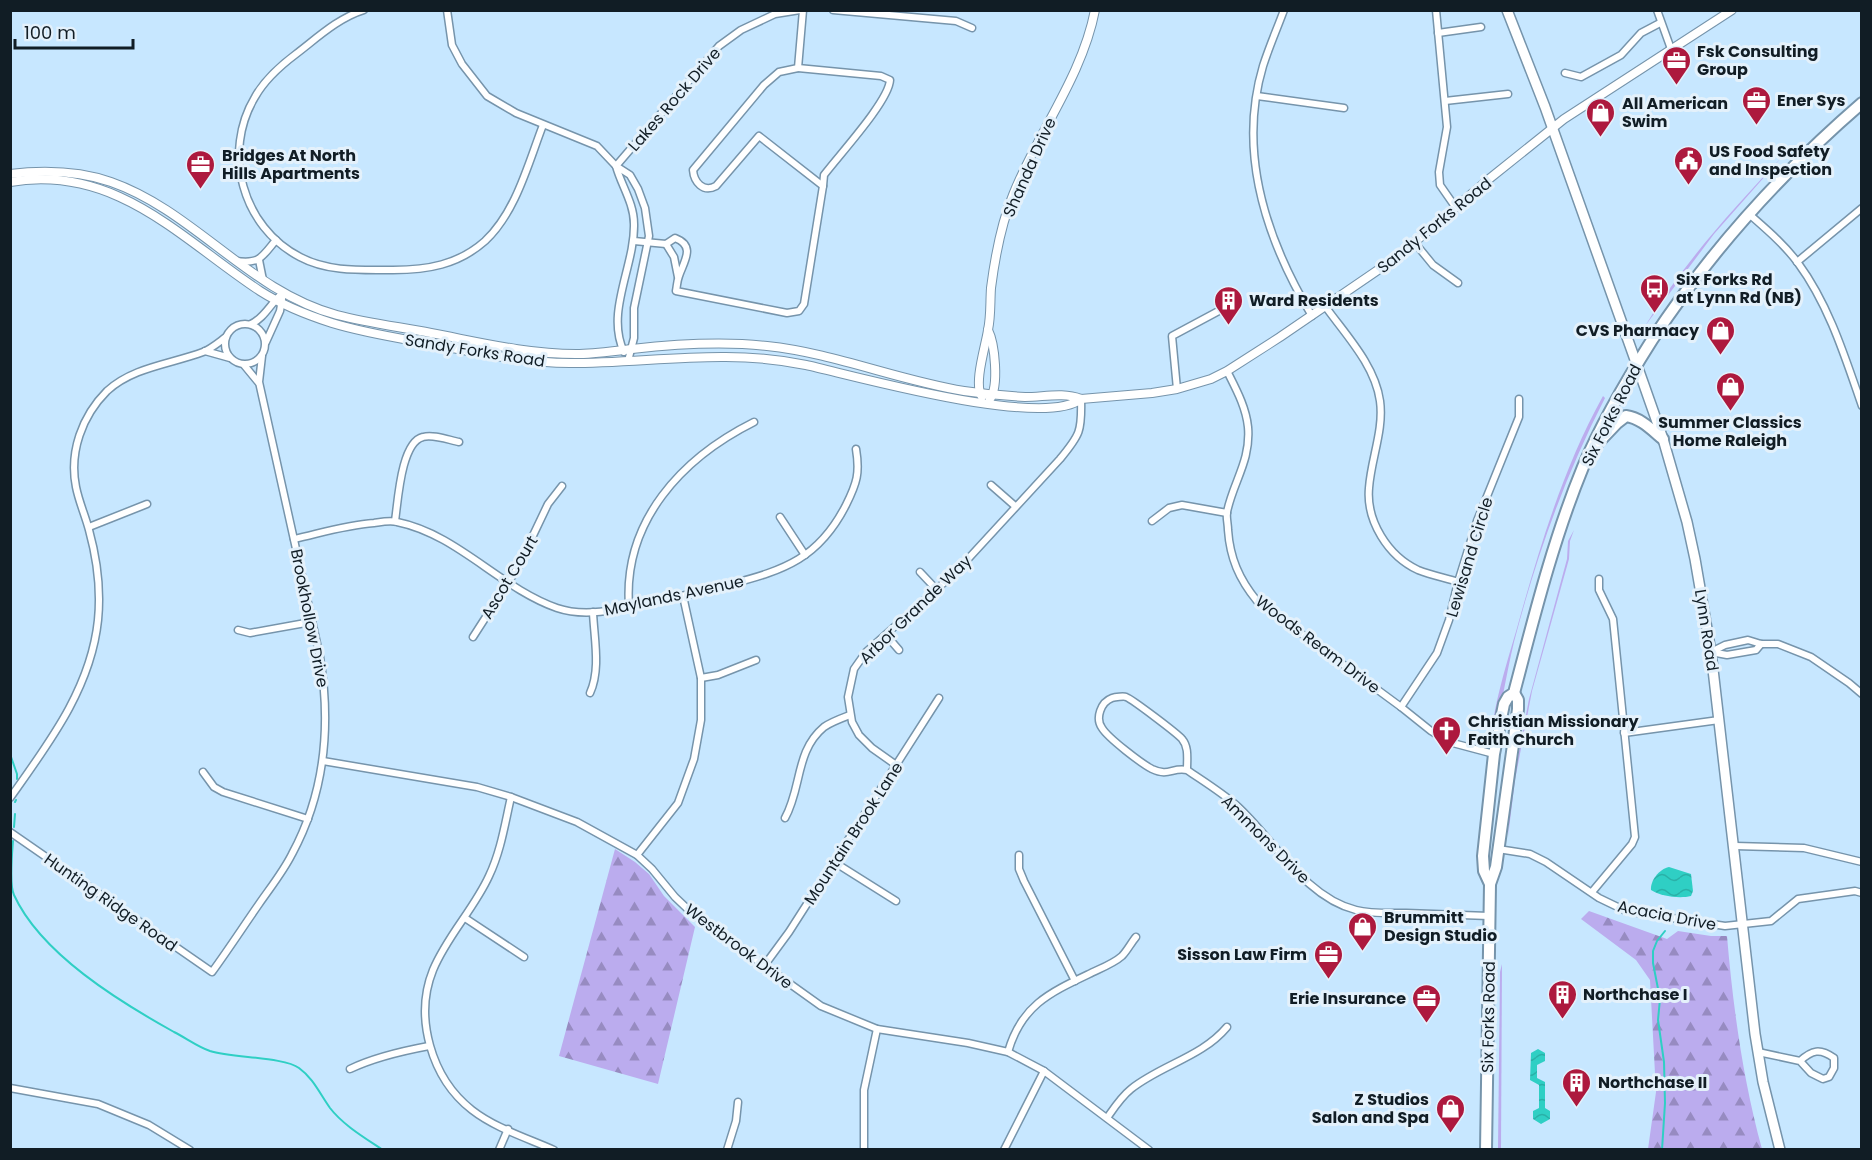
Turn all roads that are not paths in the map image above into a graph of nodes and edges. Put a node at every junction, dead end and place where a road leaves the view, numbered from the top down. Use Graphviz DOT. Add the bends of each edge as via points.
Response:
graph roads {
  1 [pos="364,10"];
  2 [pos="447,10"];
  3 [pos="801,10"];
  4 [pos="833,10"];
  5 [pos="1095,10"];
  6 [pos="1284,10"];
  7 [pos="1436,10"];
  8 [pos="1507,10"];
  9 [pos="1657,10"];
  10 [pos="1732,10"];
  11 [pos="1660,23"];
  12 [pos="1481,27"];
  13 [pos="972,28"];
  14 [pos="1438,33"];
  15 [pos="1671,49"];
  16 [pos="798,68"];
  17 [pos="1565,73"];
  18 [pos="1508,94"];
  19 [pos="1257,96"];
  20 [pos="1445,101"];
  21 [pos="1862,103"];
  22 [pos="1344,108"];
  23 [pos="543,125"];
  24 [pos="1552,129"];
  25 [pos="616,166"];
  26 [pos="10,174"];
  27 [pos="10,183"];
  28 [pos="823,186"];
  29 [pos="1456,207"];
  30 [pos="1862,208"];
  31 [pos="1748,213"];
  32 [pos="276,240"];
  33 [pos="634,241"];
  34 [pos="647,243"];
  35 [pos="1415,243"];
  36 [pos="666,244"];
  37 [pos="259,260"];
  38 [pos="235,261"];
  39 [pos="676,261"];
  40 [pos="1797,262"];
  41 [pos="684,264"];
  42 [pos="678,278"];
  43 [pos="264,281"];
  44 [pos="1458,283"];
  45 [pos="283,293"];
  46 [pos="275,299"];
  47 [pos="283,304"];
  48 [pos="1228,306"];
  49 [pos="1325,306"];
  50 [pos="1312,315"];
  51 [pos="251,324"];
  52 [pos="988,330"];
  53 [pos="226,337"];
  54 [pos="265,339"];
  55 [pos="627,349"];
  56 [pos="206,351"];
  57 [pos="229,356"];
  58 [pos="262,356"];
  59 [pos="628,361"];
  60 [pos="244,364"];
  61 [pos="1636,364"];
  62 [pos="1227,371"];
  63 [pos="259,382"];
  64 [pos="1178,389"];
  65 [pos="979,393"];
  66 [pos="993,395"];
  67 [pos="1081,399"];
  68 [pos="1519,399"];
  69 [pos="986,404"];
  70 [pos="1862,406"];
  71 [pos="754,422"];
  72 [pos="1663,439"];
  73 [pos="459,442"];
  74 [pos="856,449"];
  75 [pos="1591,449"];
  76 [pos="991,485"];
  77 [pos="562,486"];
  78 [pos="147,504"];
  79 [pos="1015,506"];
  80 [pos="1227,513"];
  81 [pos="780,517"];
  82 [pos="394,521"];
  83 [pos="1152,521"];
  84 [pos="89,527"];
  85 [pos="294,539"];
  86 [pos="805,555"];
  87 [pos="920,572"];
  88 [pos="1599,579"];
  89 [pos="508,581"];
  90 [pos="1458,582"];
  91 [pos="936,589"];
  92 [pos="682,596"];
  93 [pos="629,606"];
  94 [pos="593,612"];
  95 [pos="311,622"];
  96 [pos="238,630"];
  97 [pos="886,635"];
  98 [pos="472,637"];
  99 [pos="1761,644"];
  100 [pos="900,650"];
  101 [pos="1711,652"];
  102 [pos="756,660"];
  103 [pos="701,678"];
  104 [pos="590,693"];
  105 [pos="1514,693"];
  106 [pos="1862,694"];
  107 [pos="939,698"];
  108 [pos="1401,707"];
  109 [pos="850,715"];
  110 [pos="1719,720"];
  111 [pos="1624,733"];
  112 [pos="1494,754"];
  113 [pos="323,761"];
  114 [pos="896,765"];
  115 [pos="1187,770"];
  116 [pos="203,772"];
  117 [pos="511,797"];
  118 [pos="10,798"];
  119 [pos="785,818"];
  120 [pos="308,819"];
  121 [pos="10,832"];
  122 [pos="1735,846"];
  123 [pos="1497,849"];
  124 [pos="637,855"];
  125 [pos="1019,855"];
  126 [pos="834,862"];
  127 [pos="1862,862"];
  128 [pos="1490,884"];
  129 [pos="1592,892"];
  130 [pos="1862,893"];
  131 [pos="896,901"];
  132 [pos="1489,916"];
  133 [pos="465,918"];
  134 [pos="1743,925"];
  135 [pos="1136,937"];
  136 [pos="524,957"];
  137 [pos="764,966"];
  138 [pos="212,972"];
  139 [pos="1075,981"];
  140 [pos="1227,1027"];
  141 [pos="877,1029"];
  142 [pos="429,1046"];
  143 [pos="1008,1052"];
  144 [pos="1758,1052"];
  145 [pos="1800,1061"];
  146 [pos="350,1070"];
  147 [pos="1044,1071"];
  148 [pos="10,1088"];
  149 [pos="738,1102"];
  150 [pos="1107,1118"];
  151 [pos="508,1129"];
  152 [pos="1146,1148"];
  153 [pos="190,1149"];
  154 [pos="499,1149"];
  155 [pos="554,1149"];
  156 [pos="728,1149"];
  157 [pos="864,1149"];
  158 [pos="1004,1149"];
  159 [pos="1486,1149"];
  160 [pos="1780,1149"];
  1 -- 32 [label="street" via="334,25 281,66 264,83 246,117 239,154 241,184 255,217"];
  2 -- 23 [label="street" via="452,45 477,85 487,96"];
  3 -- 16 [label="street"];
  3 -- 25 [label="street, Lakes Rock Drive" via="775,14 719,46"];
  4 -- 13 [label="street" via="956,21"];
  5 -- 52 [label="street, Shanda Drive" via="1086,48 1009,206 994,271"];
  6 -- 19 [label="street"];
  7 -- 14 [label="street"];
  8 -- 24 [label="main road, Lynn Road"];
  9 -- 11 [label="street"];
  10 -- 15 [label="street, Sandy Forks Road"];
  11 -- 15 [label="street"];
  11 -- 17 [label="street" via="1641,33 1621,55 1581,77"];
  12 -- 14 [label="street"];
  14 -- 20 [label="street"];
  15 -- 24 [label="street, Sandy Forks Road"];
  16 -- 28 [label="street" via="881,75 890,80 875,109 824,175"];
  16 -- 28 [label="street" via="778,72 764,85 693,170 694,180 700,186 716,186 759,136"];
  18 -- 20 [label="street"];
  19 -- 22 [label="street"];
  19 -- 50 [label="street" via="1254,142 1260,196 1276,243"];
  20 -- 29 [label="street" via="1448,127 1440,185"];
  21 -- 31 [label="main road, Six Forks Road" via="1796,162"];
  23 -- 25 [label="street" via="597,146"];
  23 -- 32 [label="street" via="502,222 469,255 456,261 417,270 326,267 299,256"];
  24 -- 29 [label="street, Sandy Forks Road"];
  24 -- 61 [label="main road, Lynn Road"];
  25 -- 33 [label="street" via="634,220"];
  25 -- 34 [label="street" via="630,175 638,189 645,208"];
  26 -- 38 [label="street, Sandy Forks Road" via="61,172 111,182 164,209"];
  27 -- 46 [label="street, Sandy Forks Road" via="78,183 131,201"];
  28 -- 42 [label="street" via="804,304 799,311 787,313 676,291"];
  29 -- 35 [label="street, Sandy Forks Road"];
  30 -- 40 [label="street"];
  31 -- 40 [label="street"];
  31 -- 61 [label="main road, Six Forks Road" via="1696,275"];
  32 -- 37 [label="street"];
  33 -- 34 [label="street"];
  33 -- 55 [label="street" via="617,324 618,340"];
  34 -- 36 [label="street"];
  34 -- 55 [label="street" via="634,308 634,338"];
  35 -- 44 [label="street" via="1433,265"];
  35 -- 49 [label="street, Sandy Forks Road"];
  36 -- 39 [label="street"];
  36 -- 41 [label="street" via="675,238 688,248"];
  37 -- 38 [label="street"];
  37 -- 43 [label="street"];
  38 -- 43 [label="street, Sandy Forks Road"];
  39 -- 41 [label="street"];
  39 -- 42 [label="street"];
  40 -- 70 [label="street" via="1818,295"];
  41 -- 42 [label="street"];
  43 -- 45 [label="street, Sandy Forks Road"];
  45 -- 46 [label="street"];
  45 -- 47 [label="street, Brookhollow Drive"];
  45 -- 55 [label="street, Sandy Forks Road" via="336,315 482,343 554,354"];
  46 -- 47 [label="street, Sandy Forks Road"];
  46 -- 51 [label="street" via="260,319"];
  47 -- 54 [label="street, Brookhollow Drive"];
  47 -- 59 [label="street, Sandy Forks Road" via="357,330 507,358 550,363"];
  48 -- 64 [label="street" via="1172,336"];
  49 -- 50 [label="street, Sandy Forks Road"];
  49 -- 90 [label="street" via="1370,370 1380,402 1368,489 1372,517 1381,536 1396,555 1417,569"];
  50 -- 62 [label="street, Sandy Forks Road"];
  51 -- 53 [label="street" via="233,327"];
  51 -- 54 [label="street"];
  52 -- 65 [label="street, Shanda Drive"];
  52 -- 66 [label="street, Shanda Drive" via="993,341"];
  53 -- 56 [label="street"];
  53 -- 57 [label="street"];
  54 -- 58 [label="street, Brookhollow Drive"];
  55 -- 59 [label="street"];
  55 -- 65 [label="street, Sandy Forks Road" via="720,343 767,346"];
  56 -- 57 [label="street, Brookhollow Drive"];
  56 -- 84 [label="street" via="130,376 106,392 86,418 77,442 74,468"];
  57 -- 60 [label="street, Brookhollow Drive"];
  58 -- 60 [label="street" via="254,363"];
  58 -- 63 [label="street, Brookhollow Drive"];
  59 -- 69 [label="street, Sandy Forks Road" via="732,355 771,359"];
  60 -- 63 [label="street, Brookhollow Drive"];
  61 -- 72 [label="main road, Lynn Road"];
  61 -- 75 [label="main road, Six Forks Road"];
  62 -- 64 [label="street, Sandy Forks Road"];
  62 -- 80 [label="street, Woods Ream Drive" via="1242,402 1248,427 1242,472"];
  63 -- 85 [label="street, Brookhollow Drive"];
  64 -- 67 [label="street, Sandy Forks Road"];
  65 -- 66 [label="street, Sandy Forks Road"];
  65 -- 69 [label="street"];
  66 -- 67 [label="street, Sandy Forks Road" via="1070,394"];
  66 -- 69 [label="street"];
  67 -- 69 [label="street, Sandy Forks Road" via="1074,405 1052,407"];
  67 -- 79 [label="street, Arbor Grande Way" via="1082,427 1075,442"];
  68 -- 90 [label="street, Lewisand Circle" via="1519,417 1477,521"];
  71 -- 93 [label="street" via="708,449 663,495 642,527 633,550"];
  72 -- 75 [label="main road" via="1644,423 1626,416"];
  72 -- 101 [label="main road, Lynn Road" via="1695,559"];
  73 -- 82 [label="street" via="424,436 414,441 408,451"];
  74 -- 86 [label="street, Maylands Avenue" via="859,468 853,491 836,525"];
  75 -- 105 [label="main road, Six Forks Road" via="1553,548"];
  76 -- 79 [label="street"];
  77 -- 89 [label="street, Ascot Court"];
  78 -- 84 [label="street"];
  79 -- 91 [label="street, Arbor Grande Way"];
  80 -- 83 [label="street" via="1182,505 1169,508"];
  80 -- 108 [label="street, Woods Ream Drive" via="1234,566 1257,601"];
  81 -- 86 [label="street"];
  82 -- 85 [label="street, Maylands Avenue" via="350,525"];
  82 -- 89 [label="street, Maylands Avenue" via="428,533"];
  84 -- 118 [label="street" via="98,569 99,600 90,659 64,720"];
  85 -- 95 [label="street, Brookhollow Drive"];
  86 -- 92 [label="street, Maylands Avenue" via="770,574"];
  87 -- 91 [label="street"];
  88 -- 111 [label="street" via="1599,590 1613,619"];
  89 -- 94 [label="street, Maylands Avenue" via="557,608"];
  89 -- 98 [label="street, Ascot Court"];
  90 -- 108 [label="street, Lewisand Circle" via="1437,653"];
  91 -- 97 [label="street, Arbor Grande Way"];
  92 -- 93 [label="street, Maylands Avenue"];
  92 -- 103 [label="street"];
  93 -- 94 [label="street, Maylands Avenue"];
  94 -- 104 [label="street" via="596,671"];
  95 -- 96 [label="street" via="250,633"];
  95 -- 113 [label="street, Brookhollow Drive" via="324,686"];
  97 -- 100 [label="street"];
  97 -- 109 [label="street, Arbor Grande Way" via="854,669 848,697"];
  99 -- 101 [label="street" via="1748,640"];
  99 -- 101 [label="street" via="1756,650 1727,655"];
  99 -- 106 [label="street" via="1778,644 1805,654"];
  101 -- 110 [label="main road, Lynn Road"];
  102 -- 103 [label="street"];
  103 -- 124 [label="street" via="701,720 694,759 678,803"];
  105 -- 112 [label="main road, Six Forks Road" via="1504,704"];
  105 -- 123 [label="main road, Six Forks Road" via="1518,709"];
  107 -- 114 [label="street, Mountain Brook Lane"];
  108 -- 112 [label="street, Woods Ream Drive" via="1449,742"];
  109 -- 114 [label="street" via="859,735"];
  109 -- 119 [label="street" via="825,726 812,740 802,757 796,794"];
  110 -- 111 [label="street"];
  110 -- 122 [label="main road, Lynn Road"];
  111 -- 129 [label="street" via="1635,837"];
  112 -- 128 [label="main road, Six Forks Road" via="1483,856"];
  113 -- 117 [label="street, Westbrook Drive" via="437,779"];
  113 -- 120 [label="street, Brookhollow Drive"];
  114 -- 126 [label="street, Mountain Brook Lane"];
  115 -- 115 [label="street" via="1180,768 1165,774 1151,769 1100,726 1103,705 1113,698 1126,697 1181,737 1187,748"];
  115 -- 132 [label="street, Ammons Drive" via="1235,805 1302,878 1343,905 1393,913"];
  116 -- 120 [label="street" via="214,787 224,792"];
  117 -- 124 [label="street, Westbrook Drive" via="577,822"];
  117 -- 133 [label="street" via="495,863"];
  120 -- 138 [label="street, Brookhollow Drive" via="286,866"];
  121 -- 138 [label="street, Hunting Ridge Road"];
  122 -- 127 [label="street" via="1804,848"];
  122 -- 134 [label="main road, Lynn Road"];
  123 -- 128 [label="main road, Six Forks Road"];
  123 -- 129 [label="street, Acacia Drive" via="1530,854"];
  124 -- 137 [label="street, Westbrook Drive" via="695,916"];
  125 -- 139 [label="street" via="1023,881"];
  126 -- 131 [label="street"];
  126 -- 137 [label="street, Mountain Brook Lane"];
  128 -- 132 [label="main road, Six Forks Road"];
  129 -- 134 [label="street, Acacia Drive" via="1610,905 1626,910 1725,926"];
  130 -- 134 [label="street, Acacia Drive" via="1798,899 1771,921"];
  132 -- 159 [label="main road, Six Forks Road"];
  133 -- 136 [label="street"];
  133 -- 142 [label="street" via="433,971 426,998"];
  134 -- 144 [label="main road, Lynn Road"];
  135 -- 139 [label="street" via="1121,956"];
  137 -- 141 [label="street, Westbrook Drive" via="821,1006"];
  139 -- 143 [label="street" via="1035,1004 1012,1036"];
  140 -- 150 [label="street" via="1212,1043 1129,1091"];
  141 -- 143 [label="street, Westbrook Drive"];
  141 -- 157 [label="street" via="864,1090"];
  142 -- 146 [label="street" via="394,1052"];
  142 -- 151 [label="street" via="454,1093 471,1110"];
  143 -- 147 [label="street, Westbrook Drive"];
  144 -- 145 [label="street"];
  144 -- 160 [label="main road, Lynn Road"];
  145 -- 145 [label="street" via="1823,1079 1834,1068 1834,1058 1820,1050"];
  147 -- 150 [label="street, Westbrook Drive"];
  147 -- 158 [label="street"];
  148 -- 153 [label="street" via="98,1104 149,1125"];
  149 -- 156 [label="street"];
  150 -- 152 [label="street, Westbrook Drive"];
  151 -- 154 [label="street"];
  151 -- 155 [label="street"];
}
